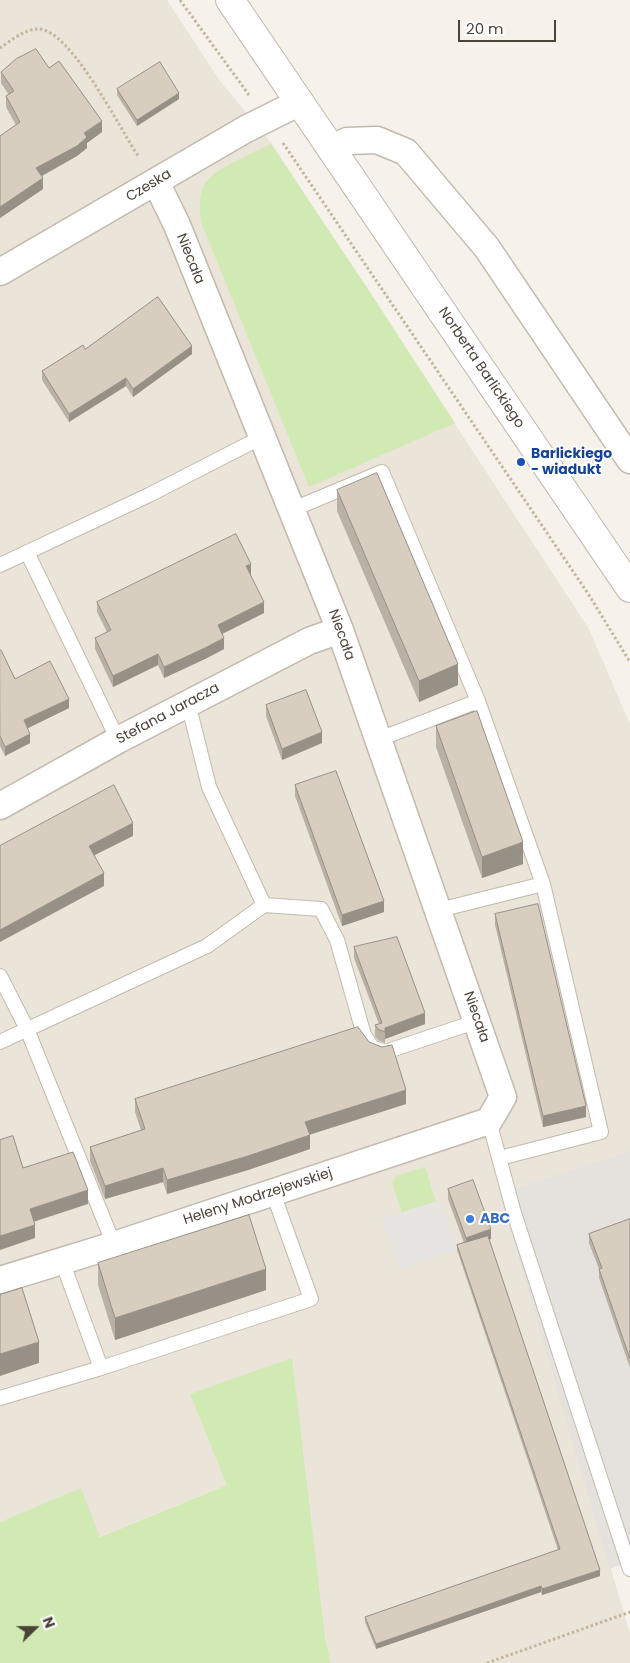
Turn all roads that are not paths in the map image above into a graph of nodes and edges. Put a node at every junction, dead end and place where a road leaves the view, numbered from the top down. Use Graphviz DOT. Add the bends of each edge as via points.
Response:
graph roads {
  1 [pos="230,0"];
  2 [pos="300,102"];
  3 [pos="330,148"];
  4 [pos="156,182"];
  5 [pos="0,272"];
  6 [pos="262,437"];
  7 [pos="630,460"];
  8 [pos="292,510"];
  9 [pos="27,552"];
  10 [pos="0,565"];
  11 [pos="630,588"];
  12 [pos="340,630"];
  13 [pos="478,702"];
  14 [pos="188,703"];
  15 [pos="118,740"];
  16 [pos="378,740"];
  17 [pos="0,806"];
  18 [pos="543,884"];
  19 [pos="264,905"];
  20 [pos="439,910"];
  21 [pos="0,976"];
  22 [pos="478,1021"];
  23 [pos="27,1029"];
  24 [pos="0,1042"];
  25 [pos="489,1121"];
  26 [pos="500,1158"];
  27 [pos="273,1193"];
  28 [pos="114,1245"];
  29 [pos="62,1261"];
  30 [pos="0,1280"];
  31 [pos="101,1368"];
  32 [pos="0,1398"];
  33 [pos="630,1569"];
  1 -- 2 [label="street, Norberta Barlickiego"];
  2 -- 3 [label="street, Norberta Barlickiego"];
  2 -- 4 [label="street, Czeska" via="266,118"];
  3 -- 7 [label="street" via="347,141 377,140 406,152 487,248"];
  3 -- 11 [label="street, Norberta Barlickiego"];
  4 -- 5 [label="street, Czeska"];
  4 -- 6 [label="street, Niecała" via="177,225"];
  6 -- 8 [label="street, Niecała"];
  6 -- 9 [label="lane"];
  8 -- 12 [label="street, Niecała"];
  8 -- 13 [label="lane" via="382,472"];
  9 -- 10 [label="lane"];
  9 -- 15 [label="lane"];
  12 -- 14 [label="street, Stefana Jaracza" via="309,641"];
  12 -- 16 [label="street, Niecała"];
  13 -- 16 [label="lane"];
  13 -- 18 [label="lane"];
  14 -- 15 [label="street, Stefana Jaracza"];
  14 -- 19 [label="lane" via="209,786"];
  15 -- 17 [label="street, Stefana Jaracza"];
  16 -- 20 [label="street, Niecała"];
  18 -- 20 [label="lane"];
  18 -- 26 [label="lane" via="601,1132"];
  19 -- 22 [label="lane" via="321,909 336,940 364,1035 372,1047 385,1052"];
  19 -- 23 [label="lane" via="207,946"];
  20 -- 22 [label="street, Niecała"];
  21 -- 23 [label="lane"];
  22 -- 25 [label="street, Niecała" via="503,1097"];
  23 -- 24 [label="lane"];
  23 -- 28 [label="lane"];
  25 -- 26 [label="lane"];
  25 -- 27 [label="street, Heleny Modrzejewskiej"];
  26 -- 33 [label="lane" via="514,1213"];
  27 -- 28 [label="street, Heleny Modrzejewskiej"];
  27 -- 31 [label="lane" via="311,1299"];
  28 -- 29 [label="street, Heleny Modrzejewskiej"];
  29 -- 30 [label="street, Heleny Modrzejewskiej"];
  29 -- 31 [label="lane"];
  31 -- 32 [label="lane"];
}
